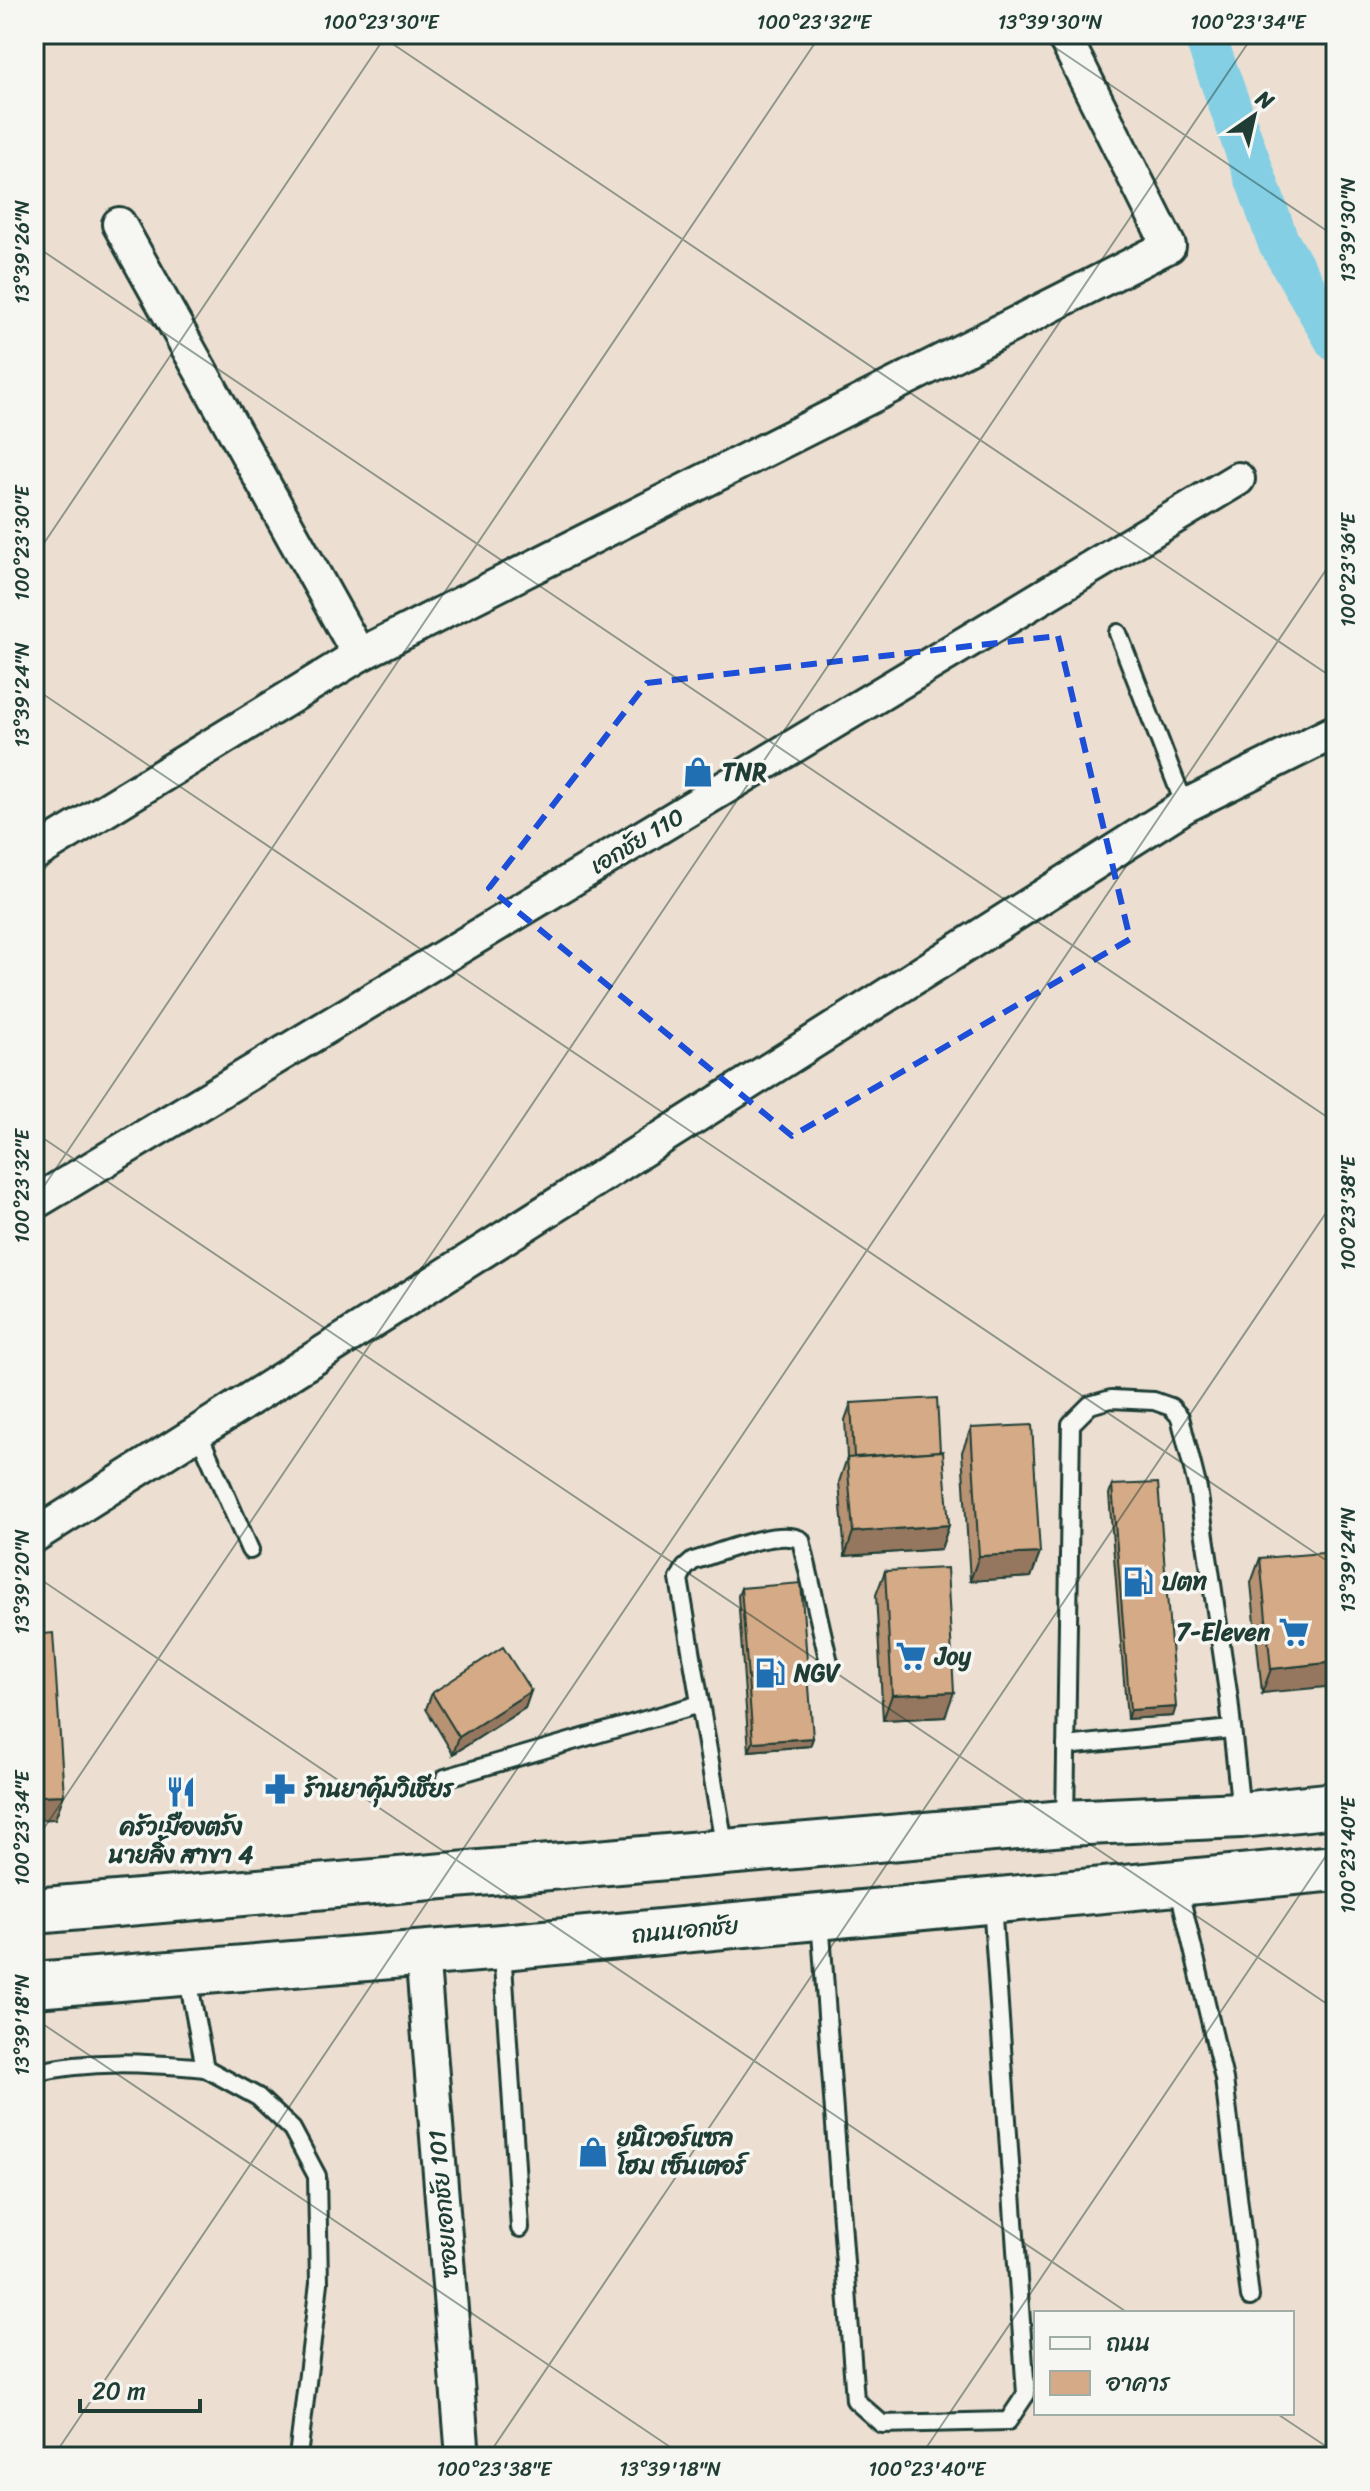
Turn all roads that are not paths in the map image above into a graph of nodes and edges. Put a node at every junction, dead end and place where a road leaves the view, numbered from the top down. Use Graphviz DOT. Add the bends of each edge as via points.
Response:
graph roads {
  1 [pos="1063,34"];
  2 [pos="119,224"];
  3 [pos="1238,479"];
  4 [pos="1118,633"];
  5 [pos="359,655"];
  6 [pos="1336,731"];
  7 [pos="1185,806"];
  8 [pos="34,854"];
  9 [pos="34,1203"];
  10 [pos="198,1432"];
  11 [pos="34,1536"];
  12 [pos="250,1550"];
  13 [pos="830,1667"];
  14 [pos="700,1704"];
  15 [pos="1231,1729"];
  16 [pos="1066,1746"];
  17 [pos="445,1778"];
  18 [pos="1336,1805"];
  19 [pos="1241,1815"];
  20 [pos="1065,1823"];
  21 [pos="725,1852"];
  22 [pos="1336,1868"];
  23 [pos="1177,1885"];
  24 [pos="992,1902"];
  25 [pos="34,1911"];
  26 [pos="819,1918"];
  27 [pos="502,1947"];
  28 [pos="422,1952"];
  29 [pos="187,1972"];
  30 [pos="34,1985"];
  31 [pos="205,2068"];
  32 [pos="34,2073"];
  33 [pos="520,2228"];
  34 [pos="1250,2297"];
  35 [pos="301,2455"];
  36 [pos="463,2457"];
  1 -- 5 [label="street" via="1169,246"];
  2 -- 5 [label="street"];
  3 -- 9 [label="street, เอกชัย 110"];
  4 -- 7 [label="lane"];
  5 -- 8 [label="street"];
  6 -- 7 [label="street"];
  7 -- 10 [label="street"];
  10 -- 11 [label="street"];
  10 -- 12 [label="lane"];
  13 -- 14 [label="lane" via="801,1540 791,1535 771,1538 693,1561 679,1579"];
  14 -- 17 [label="lane"];
  14 -- 21 [label="lane"];
  15 -- 16 [label="lane"];
  15 -- 16 [label="lane" via="1198,1489 1180,1417 1154,1401 1111,1399 1090,1405 1071,1424"];
  15 -- 19 [label="lane"];
  16 -- 20 [label="lane"];
  18 -- 19 [label="main road"];
  19 -- 20 [label="main road"];
  20 -- 21 [label="main road"];
  21 -- 25 [label="main road"];
  22 -- 23 [label="main road, ถนนเอกชัย"];
  23 -- 24 [label="main road, ถนนเอกชัย"];
  23 -- 34 [label="lane" via="1224,2079"];
  24 -- 26 [label="main road, ถนนเอกชัย"];
  24 -- 26 [label="lane" via="1026,2394 1008,2421 882,2424 855,2400"];
  26 -- 27 [label="main road, ถนนเอกชัย"];
  27 -- 28 [label="main road, ถนนเอกชัย"];
  27 -- 33 [label="lane"];
  28 -- 29 [label="main road, ถนนเอกชัย"];
  28 -- 36 [label="street, ซอยเอกชัย 101"];
  29 -- 30 [label="main road, ถนนเอกชัย"];
  29 -- 31 [label="lane"];
  31 -- 32 [label="lane" via="98,2062"];
  31 -- 35 [label="lane" via="258,2097 292,2129 317,2176 319,2283"];
}
